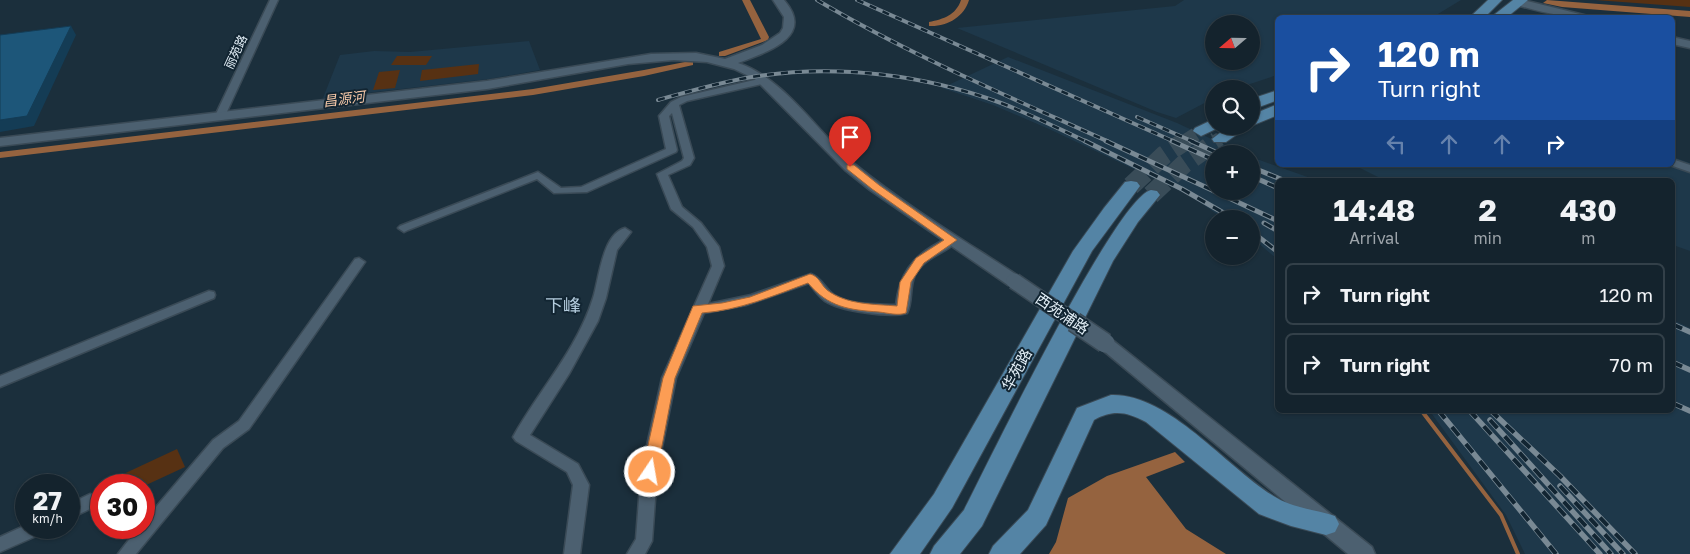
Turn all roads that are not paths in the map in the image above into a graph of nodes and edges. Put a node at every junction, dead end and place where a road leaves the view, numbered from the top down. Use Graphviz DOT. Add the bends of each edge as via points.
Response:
graph roads {
  1 [pos="274,0"];
  2 [pos="778,0"];
  3 [pos="1496,0"];
  4 [pos="1521,3"];
  5 [pos="1478,15"];
  6 [pos="1501,15"];
  7 [pos="1573,15"];
  8 [pos="1675,41"];
  9 [pos="1690,45"];
  10 [pos="728,62"];
  11 [pos="761,79"];
  12 [pos="1275,95"];
  13 [pos="1260,101"];
  14 [pos="674,104"];
  15 [pos="1275,110"];
  16 [pos="220,116"];
  17 [pos="1260,117"];
  18 [pos="0,142"];
  19 [pos="1675,163"];
  20 [pos="1690,169"];
  21 [pos="404,228"];
  22 [pos="625,232"];
  23 [pos="952,240"];
  24 [pos="359,262"];
  25 [pos="208,296"];
  26 [pos="698,309"];
  27 [pos="0,382"];
  28 [pos="90,501"];
  29 [pos="80,506"];
  30 [pos="1326,524"];
  31 [pos="15,538"];
  32 [pos="0,545"];
  33 [pos="126,554"];
  34 [pos="572,554"];
  35 [pos="635,554"];
  36 [pos="904,554"];
  37 [pos="944,554"];
  38 [pos="1003,554"];
  39 [pos="1364,554"];
  1 -- 16 [label="street, 丽苑路"];
  2 -- 10 [label="street" via="789,14 788,30 771,44"];
  3 -- 5 [label="main road"];
  4 -- 6 [label="main road"];
  4 -- 7 [label="street"];
  8 -- 9 [label="street"];
  10 -- 11 [label="street"];
  10 -- 16 [label="street" via="689,56 658,56 488,85"];
  11 -- 14 [label="street"];
  11 -- 23 [label="street, 西苑浦路" via="850,167"];
  12 -- 13 [label="main road"];
  14 -- 21 [label="street" via="664,116 672,150 583,190 558,191 538,175"];
  14 -- 26 [label="street" via="690,158 662,174 677,209 697,225 713,247 718,266"];
  15 -- 17 [label="main road"];
  16 -- 18 [label="street"];
  19 -- 20 [label="street"];
  22 -- 34 [label="street" via="611,248 600,298 590,321 564,370 521,437 573,468 581,485"];
  23 -- 26 [label="street" via="932,250 920,261 906,282 902,310 854,306 837,301 822,292 810,278 753,300"];
  23 -- 30 [label="street, 西苑浦路, bridge" via="1105,343"];
  24 -- 33 [label="street" via="244,425 218,444"];
  25 -- 27 [label="street"];
  26 -- 35 [label="street" via="669,378 650,472 644,541"];
  28 -- 29 [label="street"];
  30 -- 38 [label="main road" via="1268,506 1154,416 1136,406 1101,404 1085,414 1037,517"];
  30 -- 39 [label="street, 西苑浦路"];
  31 -- 32 [label="street"];
  36 -- 37 [label="main road, 华苑路" via="943,501 1083,251 1110,212 1141,191 1131,218 1103,261 973,518"];
}
